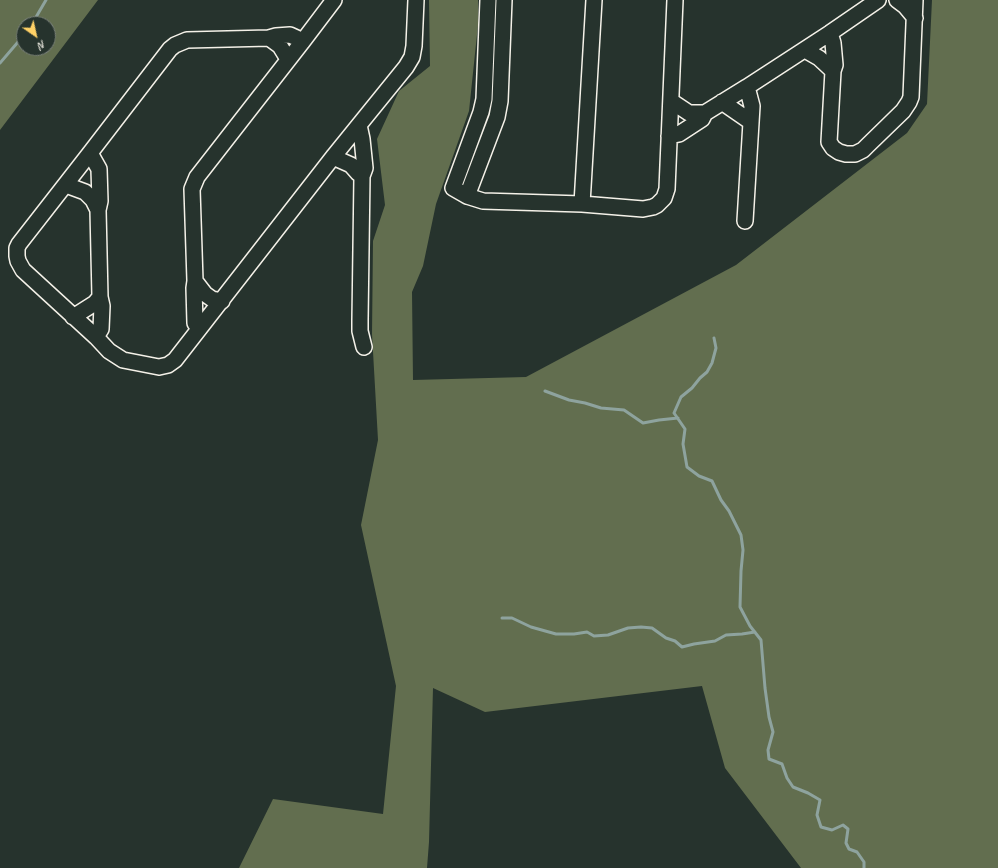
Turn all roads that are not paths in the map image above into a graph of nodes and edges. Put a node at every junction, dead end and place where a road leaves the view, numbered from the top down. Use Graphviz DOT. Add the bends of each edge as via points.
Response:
graph roads {
  1 [pos="416,0"];
  2 [pos="488,0"];
  3 [pos="504,0"];
  4 [pos="594,0"];
  5 [pos="675,0"];
  6 [pos="854,0"];
  7 [pos="878,0"];
  8 [pos="898,0"];
  9 [pos="916,0"];
  10 [pos="330,2"];
  11 [pos="852,18"];
  12 [pos="915,18"];
  13 [pos="830,33"];
  14 [pos="269,38"];
  15 [pos="303,41"];
  16 [pos="805,50"];
  17 [pos="288,59"];
  18 [pos="833,71"];
  19 [pos="747,87"];
  20 [pos="671,101"];
  21 [pos="722,102"];
  22 [pos="705,113"];
  23 [pos="751,122"];
  24 [pos="359,126"];
  25 [pos="669,136"];
  26 [pos="90,154"];
  27 [pos="333,157"];
  28 [pos="362,176"];
  29 [pos="66,185"];
  30 [pos="468,196"];
  31 [pos="582,204"];
  32 [pos="98,210"];
  33 [pos="745,221"];
  34 [pos="195,281"];
  35 [pos="100,297"];
  36 [pos="222,301"];
  37 [pos="73,317"];
  38 [pos="200,329"];
  39 [pos="96,337"];
  40 [pos="364,347"];
  1 -- 24 [label="street" via="412,57"];
  2 -- 30 [label="street" via="484,99 453,188"];
  3 -- 30 [label="street" via="500,101"];
  4 -- 31 [label="street"];
  5 -- 20 [label="street"];
  6 -- 11 [label="street"];
  7 -- 11 [label="street"];
  8 -- 12 [label="street"];
  9 -- 12 [label="street"];
  10 -- 15 [label="street"];
  11 -- 13 [label="street"];
  12 -- 18 [label="street" via="909,102 863,150 855,154 839,152 829,142"];
  13 -- 16 [label="street"];
  13 -- 18 [label="street" via="835,65"];
  14 -- 15 [label="street" via="290,35"];
  14 -- 17 [label="street" via="280,46"];
  14 -- 26 [label="street" via="187,40 174,45"];
  15 -- 17 [label="street"];
  16 -- 18 [label="street"];
  16 -- 19 [label="street"];
  17 -- 34 [label="street" via="197,177 192,189"];
  19 -- 21 [label="street"];
  19 -- 23 [label="street" via="752,106"];
  20 -- 22 [label="street" via="689,112"];
  20 -- 25 [label="street"];
  21 -- 22 [label="street"];
  21 -- 23 [label="street"];
  22 -- 25 [label="street" via="702,119 679,134"];
  23 -- 33 [label="street"];
  24 -- 27 [label="street"];
  24 -- 28 [label="street" via="365,168"];
  25 -- 31 [label="street" via="667,189 664,198 657,205 643,209"];
  26 -- 29 [label="street"];
  26 -- 32 [label="street" via="99,170"];
  27 -- 28 [label="street" via="351,165"];
  27 -- 36 [label="street"];
  28 -- 40 [label="street" via="360,330"];
  29 -- 32 [label="street" via="85,192"];
  29 -- 37 [label="street" via="19,244 17,256 22,270"];
  30 -- 31 [label="street" via="483,201"];
  32 -- 35 [label="street"];
  34 -- 36 [label="street" via="205,294"];
  34 -- 38 [label="street" via="195,323"];
  35 -- 37 [label="street"];
  35 -- 39 [label="street" via="101,329"];
  36 -- 38 [label="street"];
  37 -- 39 [label="street"];
  38 -- 39 [label="street" via="175,360 159,367 124,360 109,351"];
}
